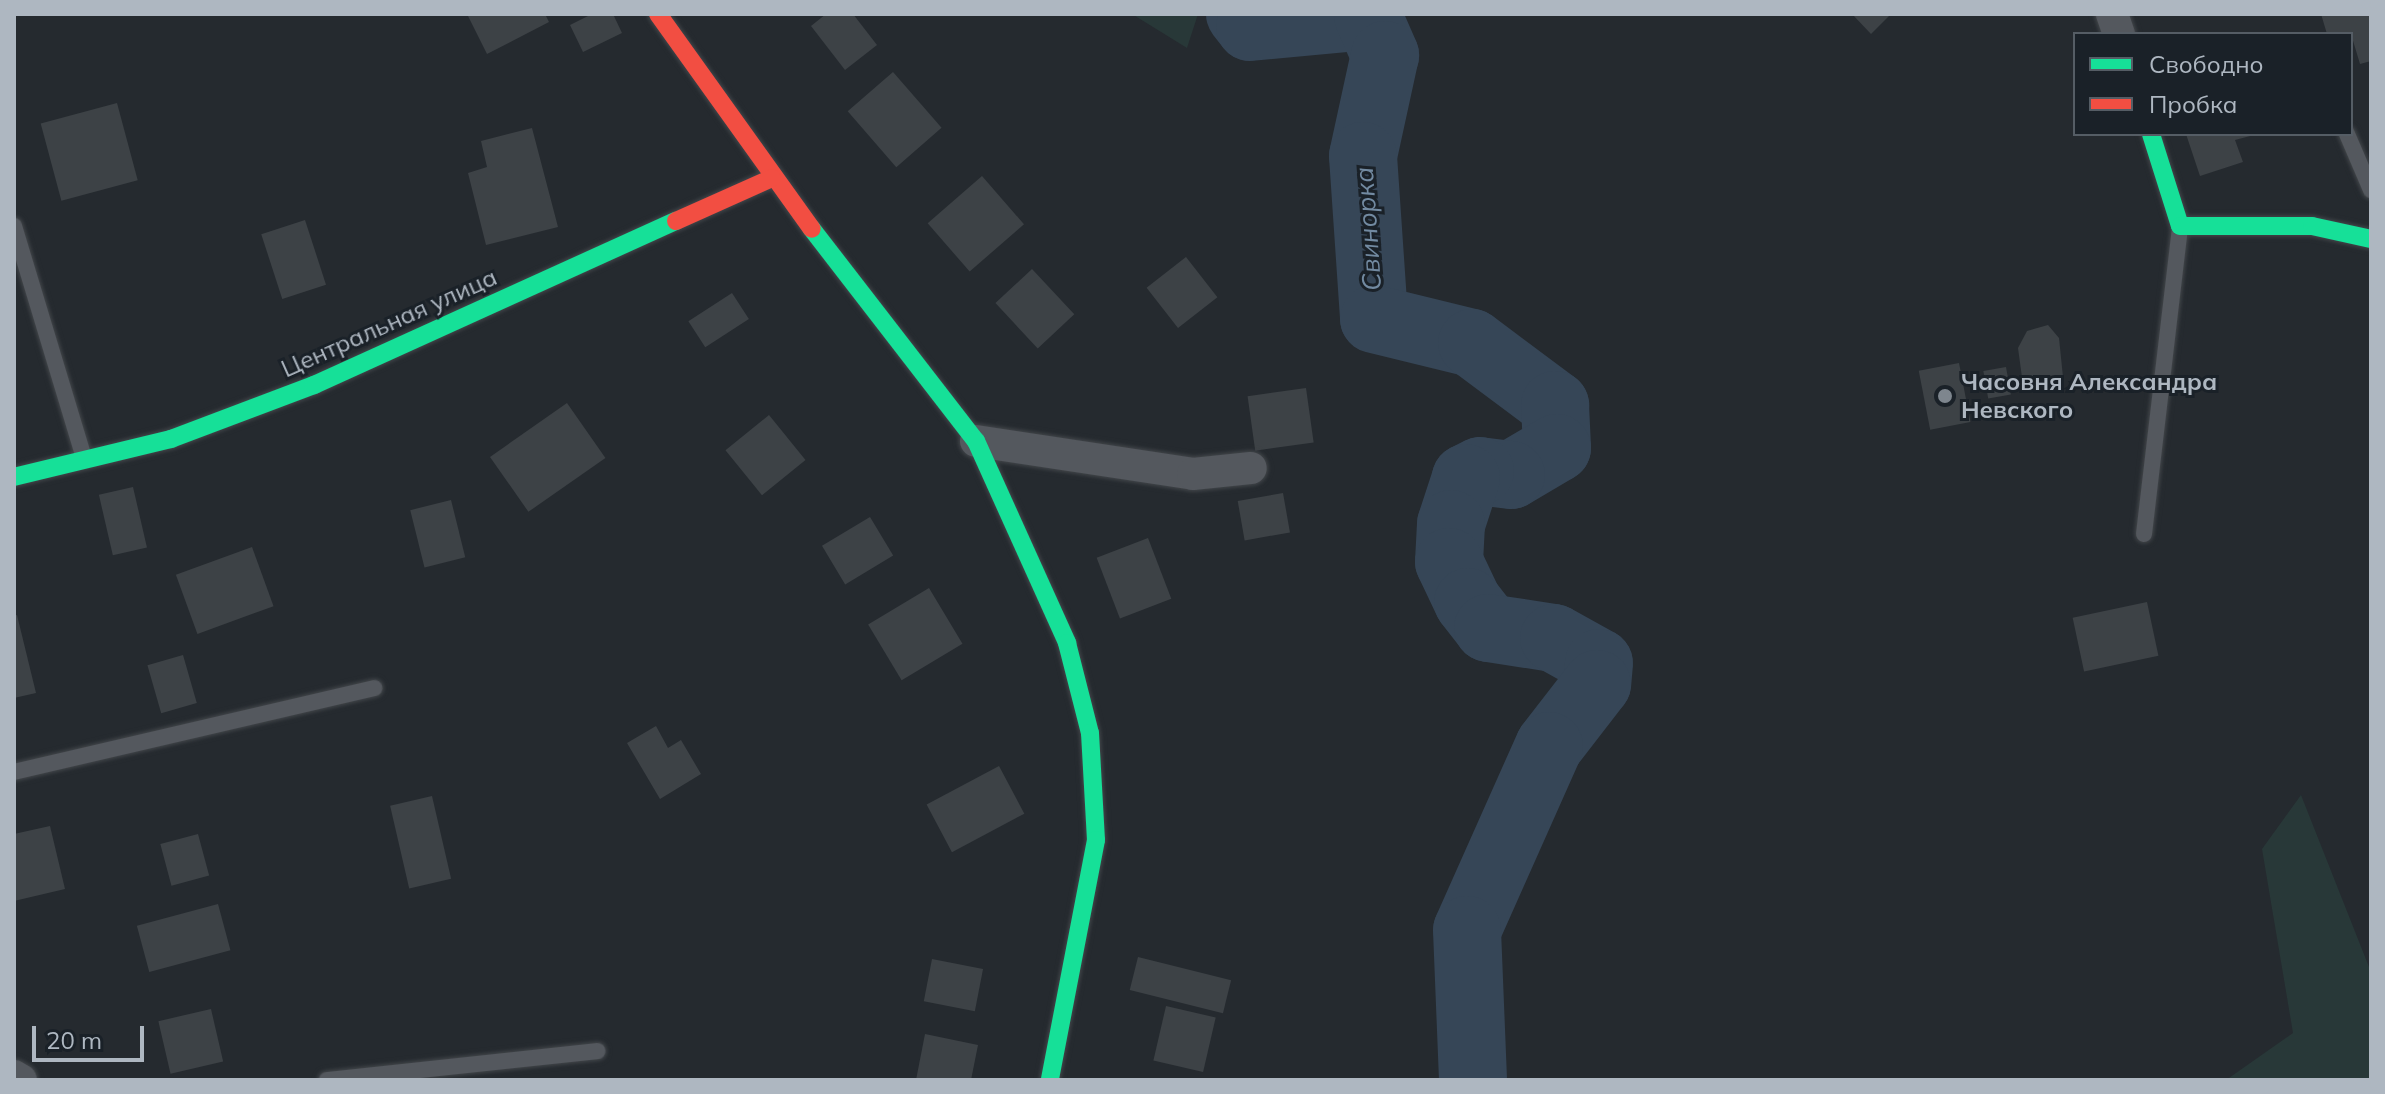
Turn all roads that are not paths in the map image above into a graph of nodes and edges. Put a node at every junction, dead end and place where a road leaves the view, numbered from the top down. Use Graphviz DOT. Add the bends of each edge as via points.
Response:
graph roads {
  1 [pos="658,14"];
  2 [pos="2152,136"];
  3 [pos="2348,136"];
  4 [pos="772,178"];
  5 [pos="2371,190"];
  6 [pos="14,226"];
  7 [pos="2180,226"];
  8 [pos="2371,239"];
  9 [pos="976,441"];
  10 [pos="85,463"];
  11 [pos="1251,468"];
  12 [pos="14,477"];
  13 [pos="2144,534"];
  14 [pos="374,688"];
  15 [pos="14,772"];
  16 [pos="597,1051"];
  17 [pos="492,1062"];
  18 [pos="14,1076"];
  19 [pos="21,1080"];
  20 [pos="327,1080"];
  21 [pos="492,1080"];
  22 [pos="1050,1080"];
  1 -- 4 [label="street"];
  2 -- 7 [label="street"];
  3 -- 5 [label="lane"];
  4 -- 9 [label="street"];
  4 -- 10 [label="street, Центральная улица" via="314,385 171,439"];
  6 -- 10 [label="lane"];
  7 -- 8 [label="street" via="2312,226"];
  7 -- 13 [label="lane"];
  9 -- 11 [label="street" via="1193,474"];
  9 -- 22 [label="street" via="1067,643 1096,779 1096,840"];
  10 -- 12 [label="street, Центральная улица"];
  14 -- 15 [label="lane"];
  16 -- 17 [label="lane"];
  17 -- 20 [label="lane"];
  17 -- 21 [label="lane"];
  18 -- 19 [label="street"];
}
